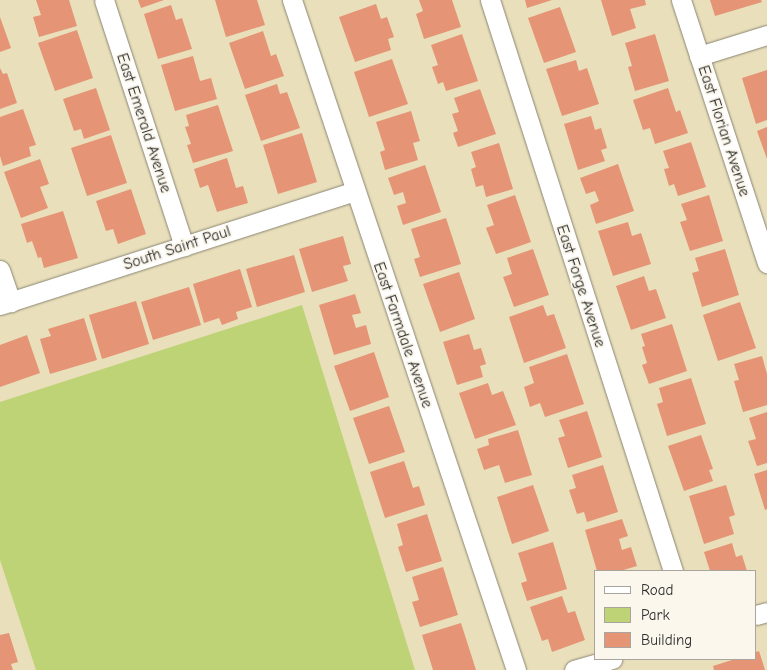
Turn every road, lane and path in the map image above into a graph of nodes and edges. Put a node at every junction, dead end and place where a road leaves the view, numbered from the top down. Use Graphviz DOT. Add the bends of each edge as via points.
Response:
graph roads {
  1 [pos="104,0"];
  2 [pos="292,0"];
  3 [pos="490,0"];
  4 [pos="681,0"];
  5 [pos="767,35"];
  6 [pos="699,56"];
  7 [pos="355,191"];
  8 [pos="184,246"];
  9 [pos="767,263"];
  10 [pos="0,270"];
  11 [pos="5,304"];
  12 [pos="673,570"];
  13 [pos="609,660"];
  14 [pos="516,670"];
  15 [pos="574,670"];
  1 -- 8 [label="street, East Emerald Avenue"];
  2 -- 7 [label="street, East Farmdale Avenue"];
  3 -- 12 [label="street, East Forge Avenue"];
  4 -- 6 [label="street, East Florian Avenue"];
  5 -- 6 [label="street"];
  6 -- 9 [label="street, East Florian Avenue"];
  7 -- 8 [label="street, South Saint Paul"];
  7 -- 14 [label="street, East Farmdale Avenue"];
  8 -- 11 [label="street, South Saint Paul"];
  10 -- 11 [label="street"];
  13 -- 15 [label="street"];
}
